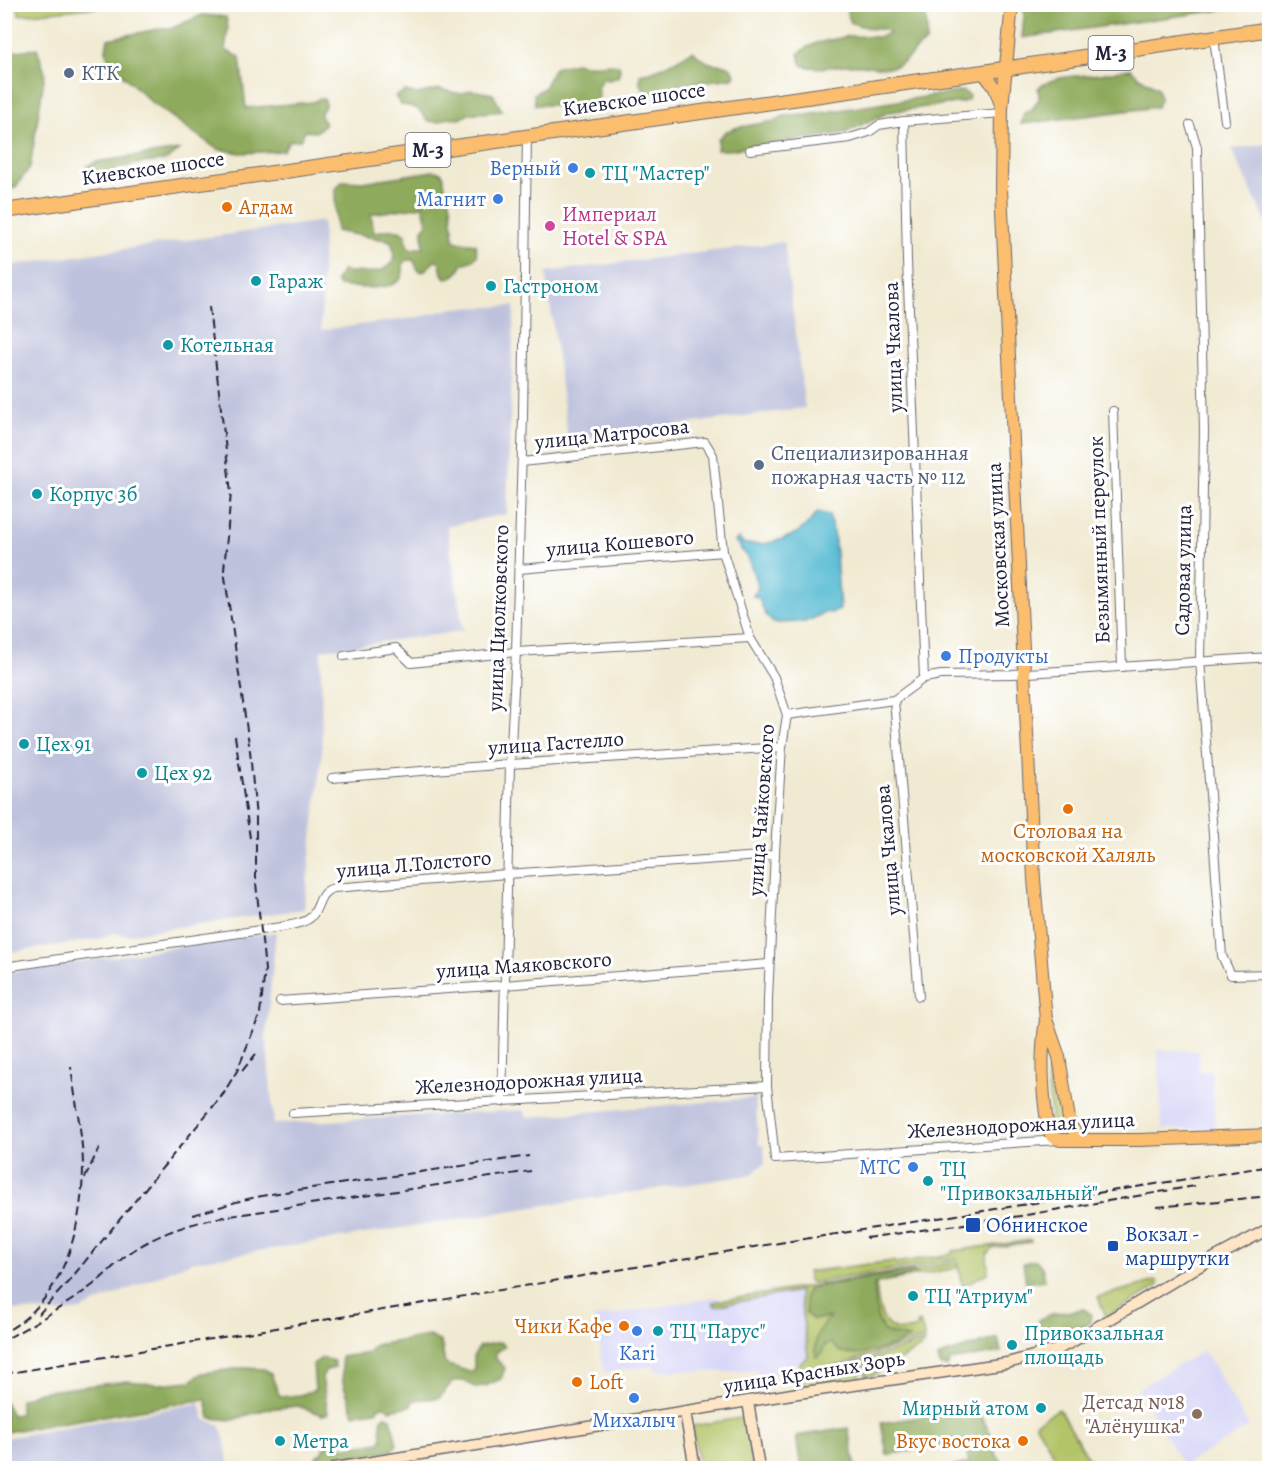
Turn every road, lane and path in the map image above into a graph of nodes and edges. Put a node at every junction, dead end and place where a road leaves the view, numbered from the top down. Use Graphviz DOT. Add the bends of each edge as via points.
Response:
graph roads {
  1 [pos="1012,4"];
  2 [pos="1269,29"];
  3 [pos="1214,38"];
  4 [pos="1007,68"];
  5 [pos="983,72"];
  6 [pos="1002,110"];
  7 [pos="904,121"];
  8 [pos="1225,121"];
  9 [pos="1190,125"];
  10 [pos="527,135"];
  11 [pos="750,150"];
  12 [pos="4,211"];
  13 [pos="1113,411"];
  14 [pos="705,442"];
  15 [pos="522,462"];
  16 [pos="723,552"];
  17 [pos="519,569"];
  18 [pos="750,638"];
  19 [pos="516,652"];
  20 [pos="344,656"];
  21 [pos="1269,657"];
  22 [pos="1200,660"];
  23 [pos="1122,667"];
  24 [pos="1024,673"];
  25 [pos="924,678"];
  26 [pos="894,700"];
  27 [pos="787,715"];
  28 [pos="782,747"];
  29 [pos="510,764"];
  30 [pos="332,778"];
  31 [pos="775,855"];
  32 [pos="507,874"];
  33 [pos="769,964"];
  34 [pos="4,967"];
  35 [pos="1269,974"];
  36 [pos="504,985"];
  37 [pos="919,996"];
  38 [pos="280,1000"];
  39 [pos="1046,1020"];
  40 [pos="1061,1068"];
  41 [pos="1042,1073"];
  42 [pos="767,1086"];
  43 [pos="502,1102"];
  44 [pos="293,1113"];
  45 [pos="1070,1125"];
  46 [pos="1048,1128"];
  47 [pos="1269,1135"];
  48 [pos="1060,1140"];
  49 [pos="1085,1140"];
  50 [pos="1038,1141"];
  51 [pos="775,1159"];
  52 [pos="1269,1228"];
  53 [pos="748,1402"];
  54 [pos="686,1412"];
  55 [pos="335,1468"];
  56 [pos="694,1468"];
  57 [pos="759,1468"];
  1 -- 4 [label="main road, Московская улица"];
  2 -- 3 [label="highway, Киевское шоссе / М-3"];
  3 -- 4 [label="highway, Киевское шоссе / М-3"];
  3 -- 8 [label="street"];
  4 -- 5 [label="highway, Киевское шоссе / М-3"];
  4 -- 6 [label="main road, Московская улица"];
  5 -- 6 [label="main road" via="995,88"];
  5 -- 10 [label="highway, Киевское шоссе / М-3"];
  6 -- 7 [label="street"];
  6 -- 24 [label="main road, Московская улица" via="1001,201"];
  7 -- 11 [label="street" via="879,125 850,138"];
  7 -- 25 [label="street, улица Чкалова"];
  9 -- 22 [label="street, Садовая улица" via="1197,147 1204,431"];
  10 -- 12 [label="highway, Киевское шоссе / М-3"];
  10 -- 15 [label="street, улица Циолковского"];
  13 -- 23 [label="street, Безымянный переулок"];
  14 -- 15 [label="street, улица Матросова"];
  14 -- 16 [label="street, улица Чайковского" via="713,455"];
  15 -- 17 [label="street, улица Циолковского"];
  16 -- 17 [label="street, улица Кошевого"];
  16 -- 18 [label="street, улица Чайковского"];
  17 -- 19 [label="street, улица Циолковского"];
  18 -- 19 [label="street"];
  18 -- 27 [label="street, улица Чайковского" via="774,677"];
  19 -- 20 [label="street" via="411,663 396,648"];
  19 -- 29 [label="street, улица Циолковского"];
  21 -- 22 [label="street"];
  22 -- 23 [label="street"];
  22 -- 35 [label="street, Садовая улица" via="1222,956 1231,975"];
  23 -- 24 [label="street"];
  24 -- 25 [label="street"];
  24 -- 39 [label="main road, Московская улица" via="1034,879"];
  25 -- 26 [label="street"];
  26 -- 27 [label="street"];
  26 -- 37 [label="street, улица Чкалова"];
  27 -- 28 [label="street, улица Чайковского"];
  28 -- 29 [label="street, улица Гастелло"];
  28 -- 31 [label="street, улица Чайковского"];
  29 -- 30 [label="street, улица Гастелло"];
  29 -- 32 [label="street, улица Циолковского"];
  31 -- 32 [label="street, улица Л.Толстого"];
  31 -- 33 [label="street, улица Чайковского"];
  32 -- 34 [label="street, улица Л.Толстого" via="334,888 322,895 310,917 281,927"];
  32 -- 36 [label="street, улица Циолковского"];
  33 -- 36 [label="street, улица Маяковского"];
  33 -- 42 [label="street, улица Чайковского"];
  36 -- 38 [label="street, улица Маяковского"];
  36 -- 43 [label="street, улица Циолковского"];
  39 -- 40 [label="main road, Московская улица"];
  39 -- 41 [label="main road, Московская улица"];
  40 -- 41 [label="main road" via="1050,1065"];
  40 -- 45 [label="main road, Московская улица"];
  41 -- 46 [label="main road, Московская улица"];
  42 -- 43 [label="street, Железнодорожная улица"];
  42 -- 51 [label="street, улица Чайковского"];
  43 -- 44 [label="street, Железнодорожная улица"];
  45 -- 48 [label="main road"];
  45 -- 49 [label="main road"];
  46 -- 48 [label="main road"];
  46 -- 50 [label="street"];
  47 -- 49 [label="main road, Железнодорожная улица"];
  48 -- 49 [label="main road, Железнодорожная улица"];
  48 -- 50 [label="street, Железнодорожная улица"];
  50 -- 51 [label="street, Железнодорожная улица"];
  52 -- 53 [label="street, улица Красных Зорь" via="1056,1350 1007,1363"];
  53 -- 54 [label="street, улица Красных Зорь"];
  53 -- 57 [label="street"];
  54 -- 55 [label="street, улица Красных Зорь"];
  54 -- 56 [label="street"];
}
